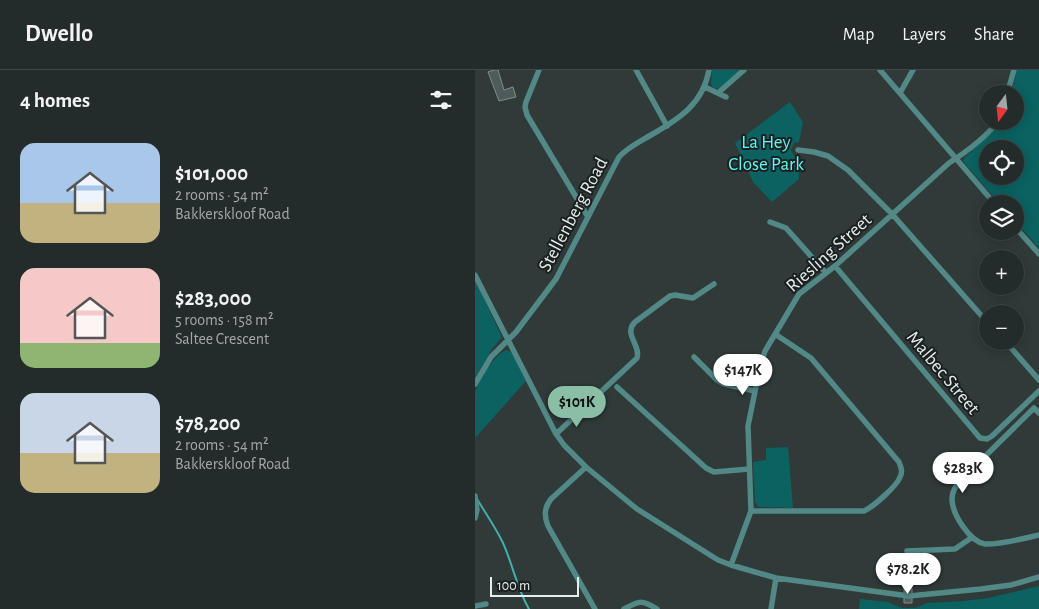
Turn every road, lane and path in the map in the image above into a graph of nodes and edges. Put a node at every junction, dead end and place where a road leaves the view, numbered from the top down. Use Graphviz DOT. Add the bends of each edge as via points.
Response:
graph roads {
  1 [pos="636,70"];
  2 [pos="709,70"];
  3 [pos="744,70"];
  4 [pos="879,70"];
  5 [pos="913,70"];
  6 [pos="1014,70"];
  7 [pos="537,71"];
  8 [pos="1010,85"];
  9 [pos="705,86"];
  10 [pos="718,93"];
  11 [pos="900,93"];
  12 [pos="726,97"];
  13 [pos="667,126"];
  14 [pos="991,130"];
  15 [pos="798,150"];
  16 [pos="956,159"];
  17 [pos="987,195"];
  18 [pos="892,214"];
  19 [pos="588,218"];
  20 [pos="770,222"];
  21 [pos="1024,237"];
  22 [pos="1039,254"];
  23 [pos="835,266"];
  24 [pos="826,273"];
  25 [pos="475,275"];
  26 [pos="714,284"];
  27 [pos="979,313"];
  28 [pos="775,334"];
  29 [pos="508,340"];
  30 [pos="1013,350"];
  31 [pos="694,357"];
  32 [pos="1039,380"];
  33 [pos="475,384"];
  34 [pos="617,387"];
  35 [pos="755,391"];
  36 [pos="1039,391"];
  37 [pos="1037,406"];
  38 [pos="1039,413"];
  39 [pos="556,434"];
  40 [pos="586,467"];
  41 [pos="749,469"];
  42 [pos="475,496"];
  43 [pos="751,511"];
  44 [pos="475,517"];
  45 [pos="1039,535"];
  46 [pos="971,538"];
  47 [pos="907,552"];
  48 [pos="731,565"];
  49 [pos="1039,577"];
  50 [pos="776,578"];
  51 [pos="486,604"];
  52 [pos="475,606"];
  53 [pos="595,609"];
  54 [pos="624,609"];
  55 [pos="657,609"];
  56 [pos="771,609"];
  1 -- 13 [label="street"];
  2 -- 9 [label="street, Stellenberg Road"];
  3 -- 10 [label="street"];
  4 -- 11 [label="street"];
  5 -- 11 [label="street"];
  6 -- 8 [label="street"];
  7 -- 19 [label="street" via="526,102 527,115"];
  9 -- 10 [label="street"];
  9 -- 13 [label="street, Stellenberg Road" via="694,104"];
  10 -- 12 [label="street"];
  11 -- 16 [label="street"];
  13 -- 19 [label="street, Stellenberg Road" via="631,146 619,158"];
  14 -- 16 [label="street, Riesling Street"];
  15 -- 18 [label="street" via="822,154 839,163"];
  16 -- 17 [label="street"];
  16 -- 18 [label="street, Riesling Street"];
  18 -- 23 [label="street, Riesling Street"];
  18 -- 27 [label="street"];
  19 -- 29 [label="street, Stellenberg Road" via="555,279"];
  20 -- 24 [label="street" via="785,228"];
  21 -- 22 [label="street"];
  23 -- 24 [label="street, Riesling Street"];
  23 -- 36 [label="street, Malbec Street" via="981,438 992,436"];
  24 -- 28 [label="street, Riesling Street" via="799,294"];
  25 -- 29 [label="street"];
  26 -- 39 [label="street" via="693,298 670,296 635,322 630,331 638,351 637,358"];
  28 -- 35 [label="street, Riesling Street" via="763,358"];
  28 -- 43 [label="street" via="811,358 899,462 901,474 898,482 865,511"];
  29 -- 33 [label="street, Stellenberg Road" via="491,357"];
  29 -- 39 [label="street"];
  30 -- 32 [label="street"];
  31 -- 35 [label="street" via="724,384"];
  34 -- 41 [label="street" via="706,468 714,472"];
  35 -- 41 [label="street, Riesling Street" via="748,426"];
  37 -- 38 [label="street"];
  37 -- 46 [label="street" via="955,488 954,507"];
  39 -- 40 [label="street"];
  40 -- 48 [label="street" via="651,519"];
  40 -- 53 [label="street" via="547,503 545,513 548,526"];
  41 -- 43 [label="street, Riesling Street"];
  42 -- 44 [label="street"];
  43 -- 48 [label="street, Riesling Street"];
  45 -- 46 [label="street" via="987,544"];
  46 -- 47 [label="street" via="950,550"];
  48 -- 50 [label="street"];
  49 -- 50 [label="street" via="1011,585 909,596"];
  50 -- 56 [label="street"];
  51 -- 52 [label="street"];
  54 -- 55 [label="street" via="640,602"];
}
